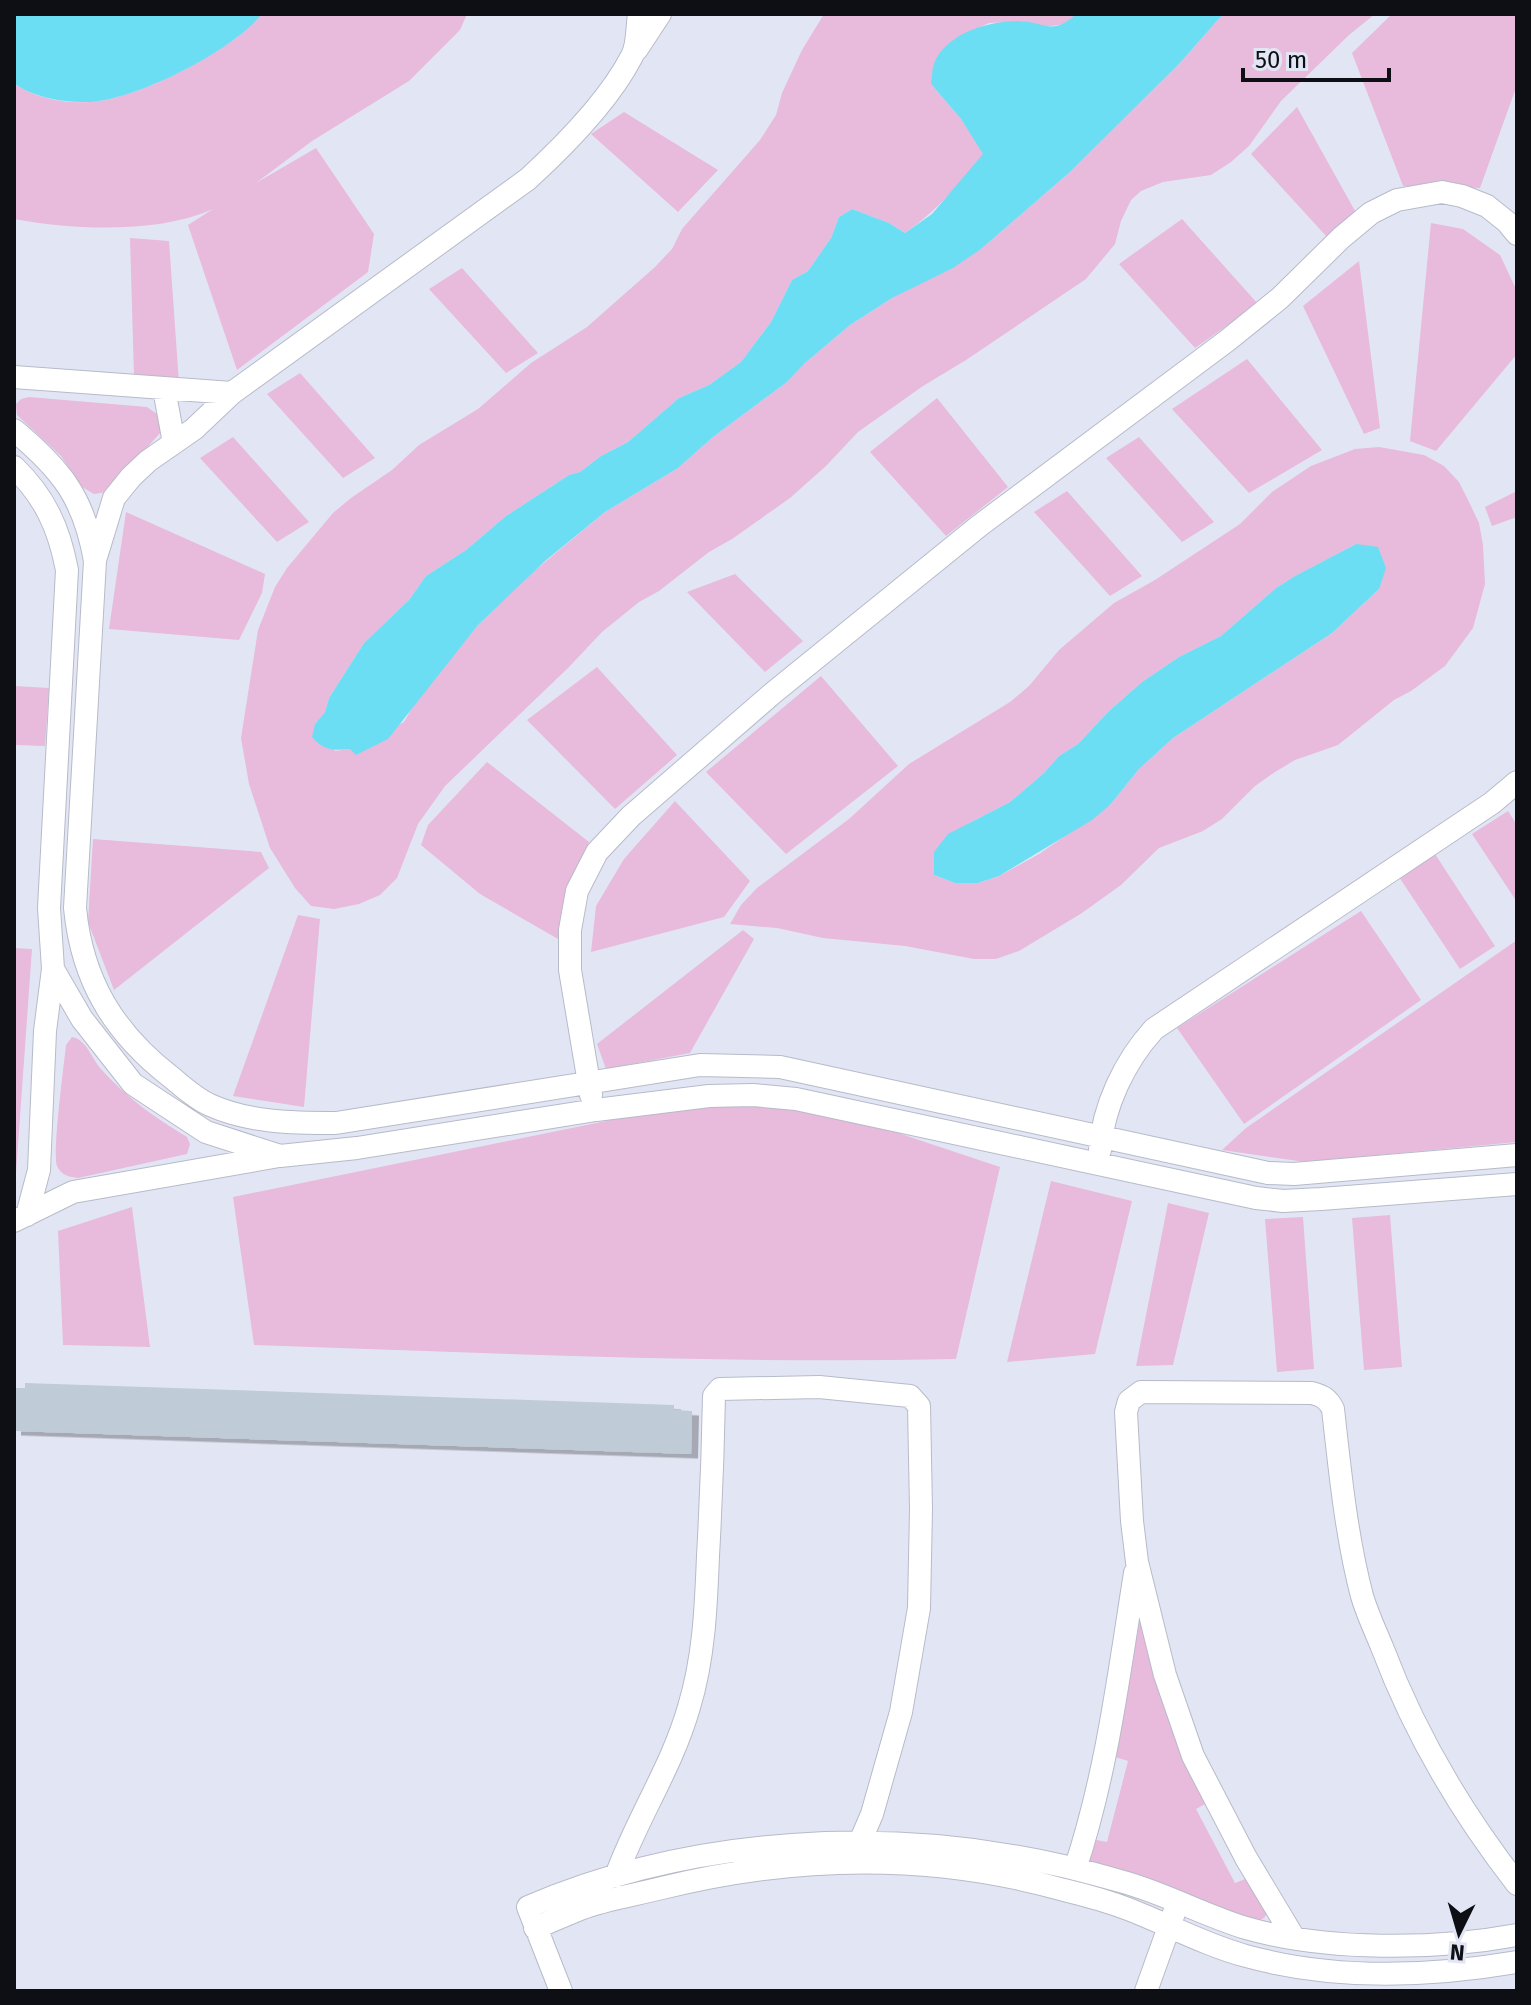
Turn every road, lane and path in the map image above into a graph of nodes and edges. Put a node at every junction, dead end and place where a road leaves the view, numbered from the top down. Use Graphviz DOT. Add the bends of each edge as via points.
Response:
graph roads {
  1 [pos="639,14"];
  2 [pos="660,14"];
  3 [pos="634,54"];
  4 [pos="1517,234"];
  5 [pos="15,379"];
  6 [pos="164,389"];
  7 [pos="232,393"];
  8 [pos="14,430"];
  9 [pos="174,443"];
  10 [pos="14,467"];
  11 [pos="114,498"];
  12 [pos="46,505"];
  13 [pos="81,506"];
  14 [pos="95,561"];
  15 [pos="1517,782"];
  16 [pos="53,969"];
  17 [pos="107,1011"];
  18 [pos="82,1019"];
  19 [pos="45,1031"];
  20 [pos="588,1083"];
  21 [pos="209,1105"];
  22 [pos="596,1110"];
  23 [pos="206,1132"];
  24 [pos="1101,1137"];
  25 [pos="1517,1155"];
  26 [pos="280,1156"];
  27 [pos="1098,1165"];
  28 [pos="39,1170"];
  29 [pos="197,1170"];
  30 [pos="1517,1184"];
  31 [pos="73,1192"];
  32 [pos="20,1218"];
  33 [pos="1137,1562"];
  34 [pos="860,1851"];
  35 [pos="1075,1869"];
  36 [pos="616,1876"];
  37 [pos="1517,1884"];
  38 [pos="1177,1901"];
  39 [pos="532,1917"];
  40 [pos="1170,1928"];
  41 [pos="1517,1935"];
  42 [pos="1294,1938"];
  43 [pos="1432,1946"];
  44 [pos="1517,1962"];
  45 [pos="1441,1972"];
  46 [pos="561,1991"];
  47 [pos="1146,1991"];
  1 -- 3 [label="street"];
  2 -- 3 [label="street"];
  3 -- 7 [label="street" via="563,147 528,179"];
  4 -- 20 [label="street" via="1487,206 1442,192 1397,200 1371,213 1280,298 979,526 631,816 597,852 577,891 570,930 570,970"];
  5 -- 6 [label="street"];
  6 -- 7 [label="street"];
  6 -- 9 [label="street"];
  7 -- 9 [label="street"];
  8 -- 13 [label="street" via="47,457"];
  9 -- 11 [label="street" via="148,461"];
  10 -- 12 [label="street"];
  11 -- 13 [label="street"];
  11 -- 14 [label="street"];
  12 -- 13 [label="street"];
  12 -- 16 [label="street" via="67,570 49,908"];
  13 -- 14 [label="street"];
  14 -- 17 [label="street" via="75,908 78,939"];
  15 -- 24 [label="street" via="1154,1029 1124,1070"];
  16 -- 18 [label="street"];
  16 -- 19 [label="street"];
  17 -- 18 [label="street"];
  17 -- 21 [label="street" via="153,1063"];
  18 -- 19 [label="street"];
  18 -- 23 [label="street" via="133,1084"];
  19 -- 28 [label="street"];
  20 -- 21 [label="street" via="336,1123 286,1123"];
  20 -- 22 [label="street"];
  20 -- 24 [label="street" via="700,1065 780,1067"];
  21 -- 23 [label="street"];
  22 -- 26 [label="street"];
  22 -- 27 [label="street" via="709,1096 796,1099"];
  23 -- 26 [label="street"];
  23 -- 29 [label="street"];
  24 -- 25 [label="street" via="1268,1173"];
  24 -- 27 [label="street"];
  26 -- 29 [label="street"];
  27 -- 30 [label="street" via="1283,1201"];
  28 -- 31 [label="street" via="53,1185"];
  28 -- 32 [label="street"];
  29 -- 31 [label="street"];
  31 -- 32 [label="street"];
  33 -- 35 [label="street" via="1108,1748"];
  33 -- 37 [label="street" via="1126,1412 1134,1395 1312,1393 1329,1401 1362,1597 1400,1696 1435,1761"];
  33 -- 42 [label="street" via="1165,1675 1193,1756"];
  34 -- 35 [label="street" via="976,1849"];
  34 -- 36 [label="street" via="784,1844"];
  34 -- 36 [label="street" via="901,1712 919,1608 919,1406 910,1396 819,1387 720,1389 714,1396 706,1618 696,1682 664,1776"];
  34 -- 39 [label="street" via="710,1876"];
  34 -- 40 [label="street" via="1061,1889 1127,1908"];
  35 -- 38 [label="street"];
  36 -- 39 [label="street" via="567,1890"];
  38 -- 40 [label="street"];
  38 -- 42 [label="street" via="1246,1928"];
  39 -- 46 [label="street"];
  40 -- 45 [label="street" via="1246,1956 1315,1969"];
  40 -- 47 [label="street"];
  41 -- 43 [label="street"];
  42 -- 43 [label="street"];
  43 -- 45 [label="street"];
  44 -- 45 [label="street"];
}
